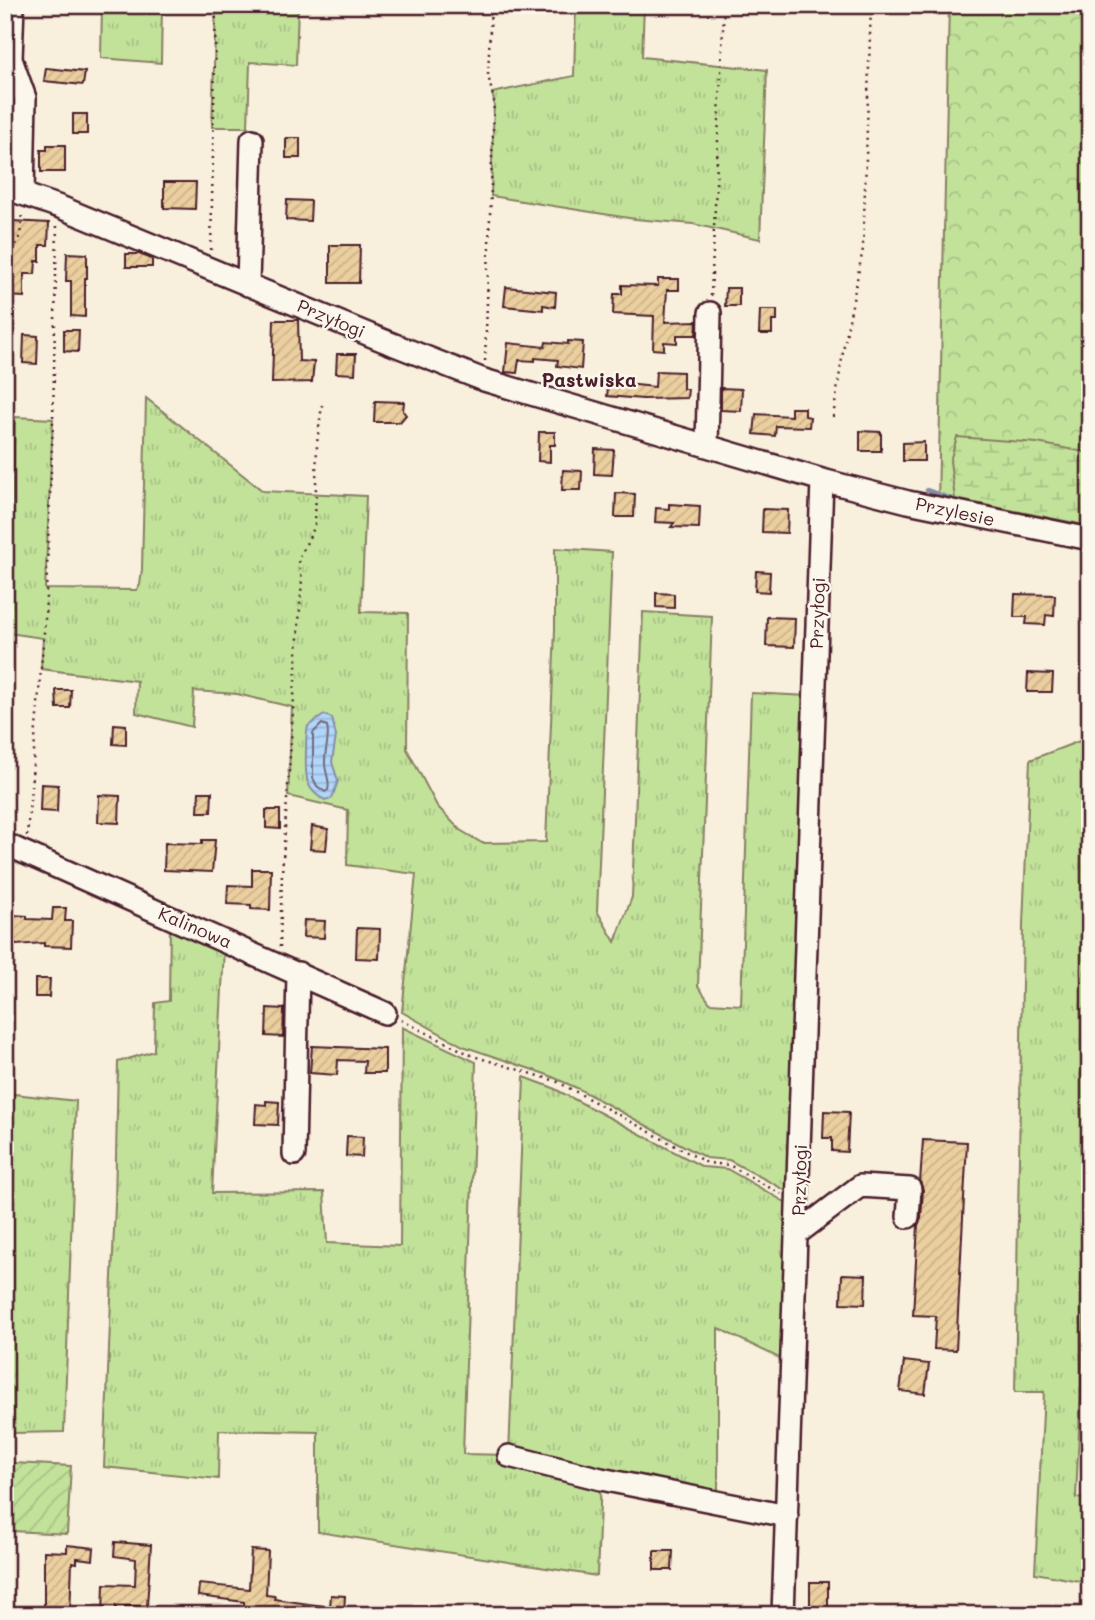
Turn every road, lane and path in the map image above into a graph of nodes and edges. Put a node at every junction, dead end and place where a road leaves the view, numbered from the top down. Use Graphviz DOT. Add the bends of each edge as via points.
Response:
graph roads {
  1 [pos="13,5"];
  2 [pos="216,5"];
  3 [pos="491,5"];
  4 [pos="724,5"];
  5 [pos="871,5"];
  6 [pos="1090,26"];
  7 [pos="1090,95"];
  8 [pos="252,140"];
  9 [pos="14,191"];
  10 [pos="60,207"];
  11 [pos="5,254"];
  12 [pos="211,269"];
  13 [pos="248,285"];
  14 [pos="710,313"];
  15 [pos="484,380"];
  16 [pos="322,405"];
  17 [pos="833,417"];
  18 [pos="707,446"];
  19 [pos="822,480"];
  20 [pos="1090,539"];
  21 [pos="5,844"];
  22 [pos="26,853"];
  23 [pos="289,968"];
  24 [pos="386,1013"];
  25 [pos="294,1154"];
  26 [pos="799,1204"];
  27 [pos="908,1217"];
  28 [pos="798,1233"];
  29 [pos="509,1456"];
  30 [pos="787,1516"];
  31 [pos="783,1615"];
  1 -- 9 [label="street" via="11,59 25,98"];
  2 -- 12 [label="path"];
  3 -- 15 [label="path" via="488,75 494,101"];
  4 -- 14 [label="path"];
  5 -- 17 [label="path" via="863,248"];
  6 -- 7 [label="path"];
  8 -- 13 [label="street"];
  9 -- 10 [label="street, Przyłogi"];
  9 -- 11 [label="path" via="19,242"];
  10 -- 12 [label="street, Przyłogi"];
  10 -- 22 [label="path" via="45,620"];
  12 -- 13 [label="street, Przyłogi"];
  13 -- 15 [label="street, Przyłogi"];
  14 -- 18 [label="street"];
  15 -- 18 [label="street, Przyłogi"];
  16 -- 23 [label="path" via="315,526 298,560 302,579 282,873"];
  18 -- 19 [label="street, Przyłogi"];
  19 -- 20 [label="street, Przylesie"];
  19 -- 26 [label="street, Przyłogi"];
  21 -- 22 [label="street, Kalinowa"];
  22 -- 23 [label="street, Kalinowa"];
  23 -- 24 [label="street, Kalinowa"];
  23 -- 25 [label="street"];
  24 -- 26 [label="path" via="473,1056 556,1082 707,1163 729,1165"];
  26 -- 28 [label="street, Przyłogi"];
  27 -- 28 [label="street" via="910,1189 860,1186"];
  28 -- 30 [label="street, Przyłogi"];
  29 -- 30 [label="street"];
  30 -- 31 [label="street, Przyłogi"];
}
